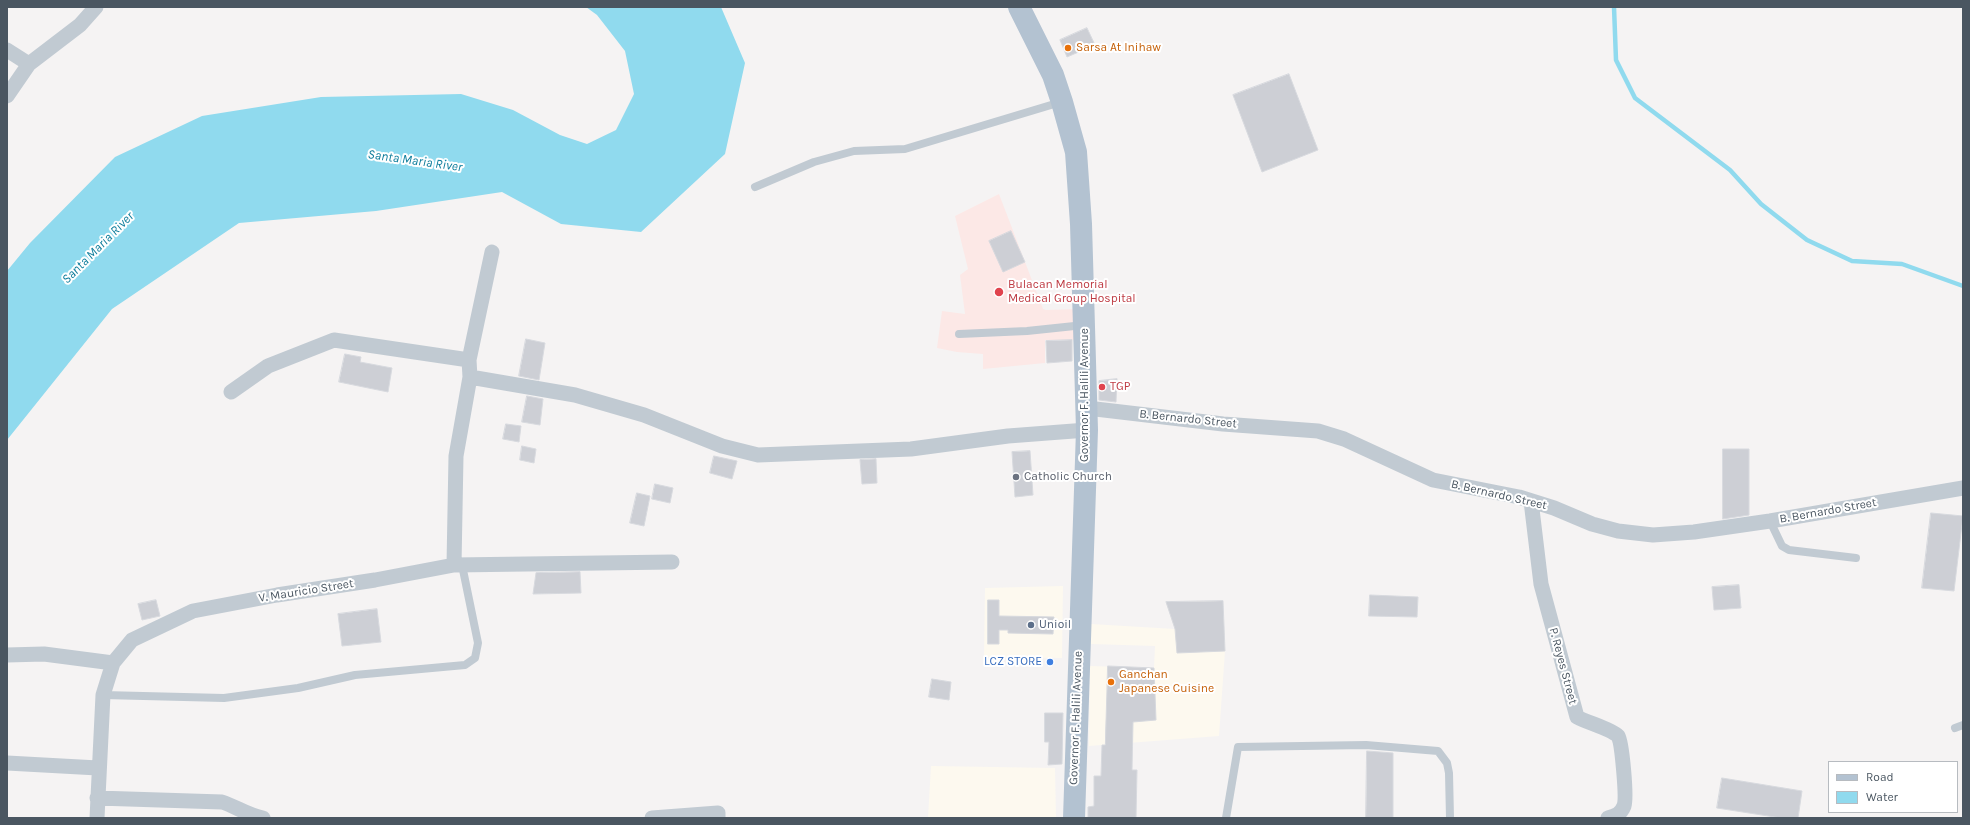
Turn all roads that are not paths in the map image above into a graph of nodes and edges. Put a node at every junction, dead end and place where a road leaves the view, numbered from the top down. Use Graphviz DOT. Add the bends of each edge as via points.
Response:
graph roads {
  1 [pos="96,7"];
  2 [pos="1018,7"];
  3 [pos="7,50"];
  4 [pos="28,64"];
  5 [pos="7,96"];
  6 [pos="1062,102"];
  7 [pos="755,187"];
  8 [pos="492,252"];
  9 [pos="1085,324"];
  10 [pos="960,334"];
  11 [pos="469,360"];
  12 [pos="470,378"];
  13 [pos="231,392"];
  14 [pos="1087,408"];
  15 [pos="1087,430"];
  16 [pos="1963,488"];
  17 [pos="1531,501"];
  18 [pos="1770,521"];
  19 [pos="1856,558"];
  20 [pos="672,562"];
  21 [pos="458,565"];
  22 [pos="7,655"];
  23 [pos="113,663"];
  24 [pos="103,695"];
  25 [pos="7,763"];
  26 [pos="98,768"];
  27 [pos="97,798"];
  28 [pos="97,818"];
  29 [pos="263,818"];
  30 [pos="652,818"];
  31 [pos="718,818"];
  32 [pos="1074,818"];
  33 [pos="1226,818"];
  34 [pos="1450,818"];
  35 [pos="1608,818"];
  1 -- 4 [label="street" via="80,26"];
  2 -- 6 [label="main road, Governor F. Halili Avenue" via="1053,75"];
  3 -- 4 [label="street"];
  4 -- 5 [label="street"];
  6 -- 7 [label="lane" via="905,149 854,151 814,162"];
  6 -- 9 [label="main road, Governor F. Halili Avenue" via="1076,152"];
  8 -- 11 [label="street"];
  9 -- 10 [label="lane" via="1027,331"];
  9 -- 14 [label="main road, Governor F. Halili Avenue"];
  11 -- 12 [label="street"];
  11 -- 13 [label="street" via="334,340 268,366"];
  12 -- 15 [label="street" via="575,395 644,415 722,446 758,455 911,449 1008,436"];
  12 -- 21 [label="street" via="456,456"];
  14 -- 15 [label="main road, Governor F. Halili Avenue"];
  14 -- 17 [label="street, B. Bernardo Street" via="1223,424 1318,431 1344,439 1433,480"];
  15 -- 32 [label="main road, Governor F. Halili Avenue"];
  16 -- 18 [label="street, B. Bernardo Street"];
  17 -- 18 [label="street, B. Bernardo Street" via="1592,524 1618,531 1653,535"];
  17 -- 35 [label="street, P. Reyes Street" via="1542,584 1577,717 1589,724 1613,731 1620,738 1626,793 1624,806 1619,814"];
  18 -- 19 [label="lane" via="1782,546 1789,550"];
  20 -- 21 [label="street, V. Mauricio Street"];
  21 -- 23 [label="street, V. Mauricio Street" via="193,611 132,640"];
  21 -- 24 [label="lane" via="478,644 475,658 465,665 355,675 298,688 224,698"];
  22 -- 23 [label="street" via="44,654"];
  23 -- 24 [label="street, V. Mauricio Street"];
  24 -- 26 [label="street, V. Mauricio Street"];
  25 -- 26 [label="street"];
  26 -- 27 [label="street, V. Mauricio Street"];
  27 -- 28 [label="street, V. Mauricio Street"];
  27 -- 29 [label="street" via="222,802 250,816"];
  30 -- 31 [label="street" via="718,813"];
  33 -- 34 [label="lane" via="1238,747 1366,745 1438,751 1447,763 1449,773"];
}
